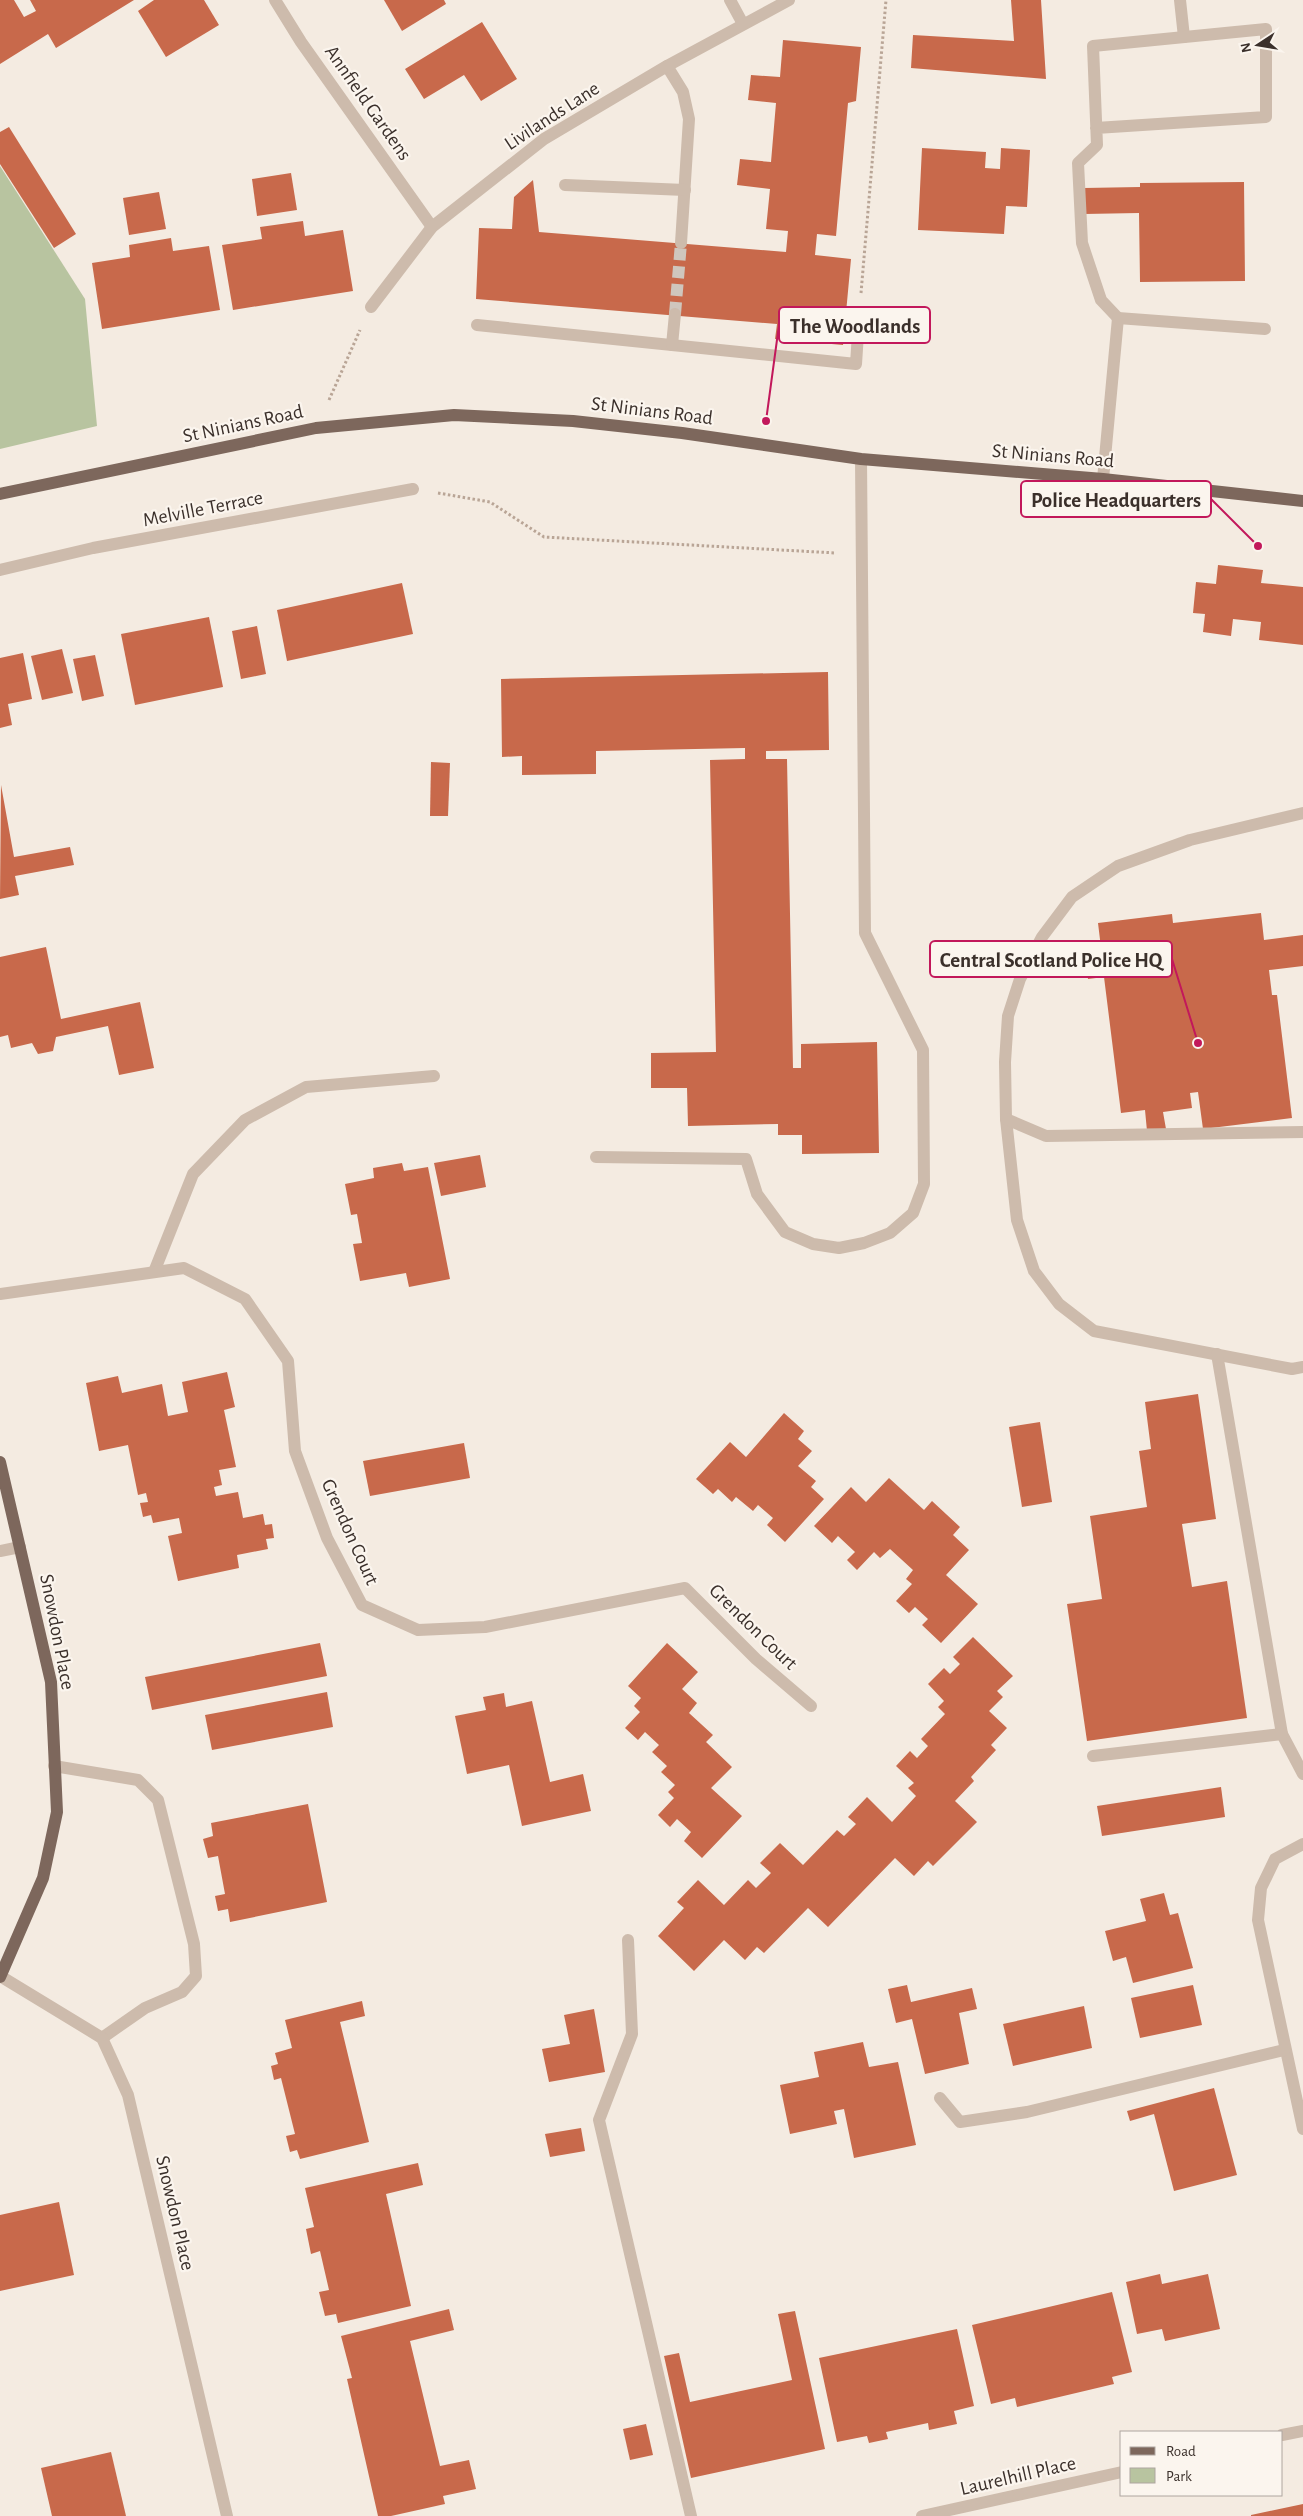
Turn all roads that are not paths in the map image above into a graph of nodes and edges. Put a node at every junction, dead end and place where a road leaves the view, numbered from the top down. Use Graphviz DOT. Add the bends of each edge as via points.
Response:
graph roads {
  1 [pos="275,0"];
  2 [pos="730,0"];
  3 [pos="788,0"];
  4 [pos="1180,0"];
  5 [pos="743,24"];
  6 [pos="1184,37"];
  7 [pos="667,66"];
  8 [pos="1096,128"];
  9 [pos="565,184"];
  10 [pos="685,190"];
  11 [pos="432,227"];
  12 [pos="681,243"];
  13 [pos="371,307"];
  14 [pos="674,314"];
  15 [pos="859,318"];
  16 [pos="1118,318"];
  17 [pos="477,325"];
  18 [pos="1265,329"];
  19 [pos="672,345"];
  20 [pos="861,458"];
  21 [pos="1103,479"];
  22 [pos="413,489"];
  23 [pos="0,494"];
  24 [pos="1303,501"];
  25 [pos="0,570"];
  26 [pos="1303,813"];
  27 [pos="434,1076"];
  28 [pos="1006,1119"];
  29 [pos="1303,1132"];
  30 [pos="596,1158"];
  31 [pos="154,1272"];
  32 [pos="0,1294"];
  33 [pos="1217,1354"];
  34 [pos="1303,1367"];
  35 [pos="0,1462"];
  36 [pos="20,1547"];
  37 [pos="0,1551"];
  38 [pos="811,1706"];
  39 [pos="1282,1734"];
  40 [pos="1093,1756"];
  41 [pos="54,1766"];
  42 [pos="1303,1774"];
  43 [pos="1303,1844"];
  44 [pos="628,1940"];
  45 [pos="0,1976"];
  46 [pos="102,2038"];
  47 [pos="1284,2050"];
  48 [pos="940,2098"];
  49 [pos="1303,2129"];
  50 [pos="1303,2431"];
  51 [pos="1283,2435"];
  52 [pos="1120,2472"];
  53 [pos="227,2516"];
  54 [pos="691,2516"];
  55 [pos="922,2516"];
  1 -- 11 [label="street, Annfield Gardens" via="301,42"];
  2 -- 5 [label="street"];
  3 -- 5 [label="street, Livilands Lane"];
  4 -- 6 [label="street"];
  5 -- 7 [label="street, Livilands Lane"];
  6 -- 8 [label="street" via="1093,46"];
  6 -- 8 [label="street" via="1266,29 1266,117"];
  7 -- 10 [label="street" via="683,92 689,119"];
  7 -- 11 [label="street, Livilands Lane" via="544,139"];
  8 -- 16 [label="street" via="1097,145 1078,163 1082,243 1101,300"];
  9 -- 10 [label="street"];
  10 -- 12 [label="street"];
  11 -- 13 [label="street, Livilands Lane"];
  14 -- 19 [label="street"];
  15 -- 19 [label="street" via="856,364"];
  16 -- 18 [label="street"];
  16 -- 21 [label="street"];
  17 -- 19 [label="street"];
  20 -- 21 [label="main road, St Ninians Road"];
  20 -- 23 [label="main road, St Ninians Road" via="573,421 454,415 316,428"];
  20 -- 30 [label="street" via="865,932 923,1050 924,1184 913,1212 890,1233 840,1248 813,1244 785,1232 757,1194 746,1160"];
  21 -- 24 [label="main road, St Ninians Road"];
  22 -- 25 [label="street, Melville Terrace" via="93,548"];
  26 -- 28 [label="street" via="1190,840 1118,866 1072,898 1042,936 1020,979 1008,1016"];
  27 -- 31 [label="street" via="306,1087 245,1120 193,1174"];
  28 -- 29 [label="street" via="1046,1136"];
  28 -- 33 [label="street" via="1016,1220 1034,1271 1059,1304 1094,1331"];
  31 -- 32 [label="street, Grendon Court"];
  31 -- 38 [label="street, Grendon Court" via="184,1268 245,1299 288,1361 295,1451 327,1538 362,1605 418,1630 485,1627 685,1588 756,1659"];
  33 -- 34 [label="street" via="1292,1369"];
  33 -- 39 [label="street"];
  35 -- 36 [label="main road, Snowdon Place"];
  36 -- 37 [label="street"];
  36 -- 41 [label="main road, Snowdon Place" via="51,1682"];
  39 -- 40 [label="street"];
  39 -- 42 [label="street"];
  41 -- 45 [label="main road, Snowdon Place" via="57,1812 43,1878"];
  41 -- 46 [label="street" via="138,1780 158,1800 194,1944 196,1976 182,1992 145,2008"];
  43 -- 47 [label="street" via="1275,1859 1260,1888 1258,1920"];
  44 -- 54 [label="street" via="632,2034 599,2120"];
  45 -- 46 [label="street"];
  46 -- 53 [label="street, Snowdon Place" via="128,2095"];
  47 -- 48 [label="street" via="1027,2112 960,2122"];
  47 -- 49 [label="street"];
  50 -- 51 [label="street"];
  52 -- 55 [label="street, Laurelhill Place"];
}
